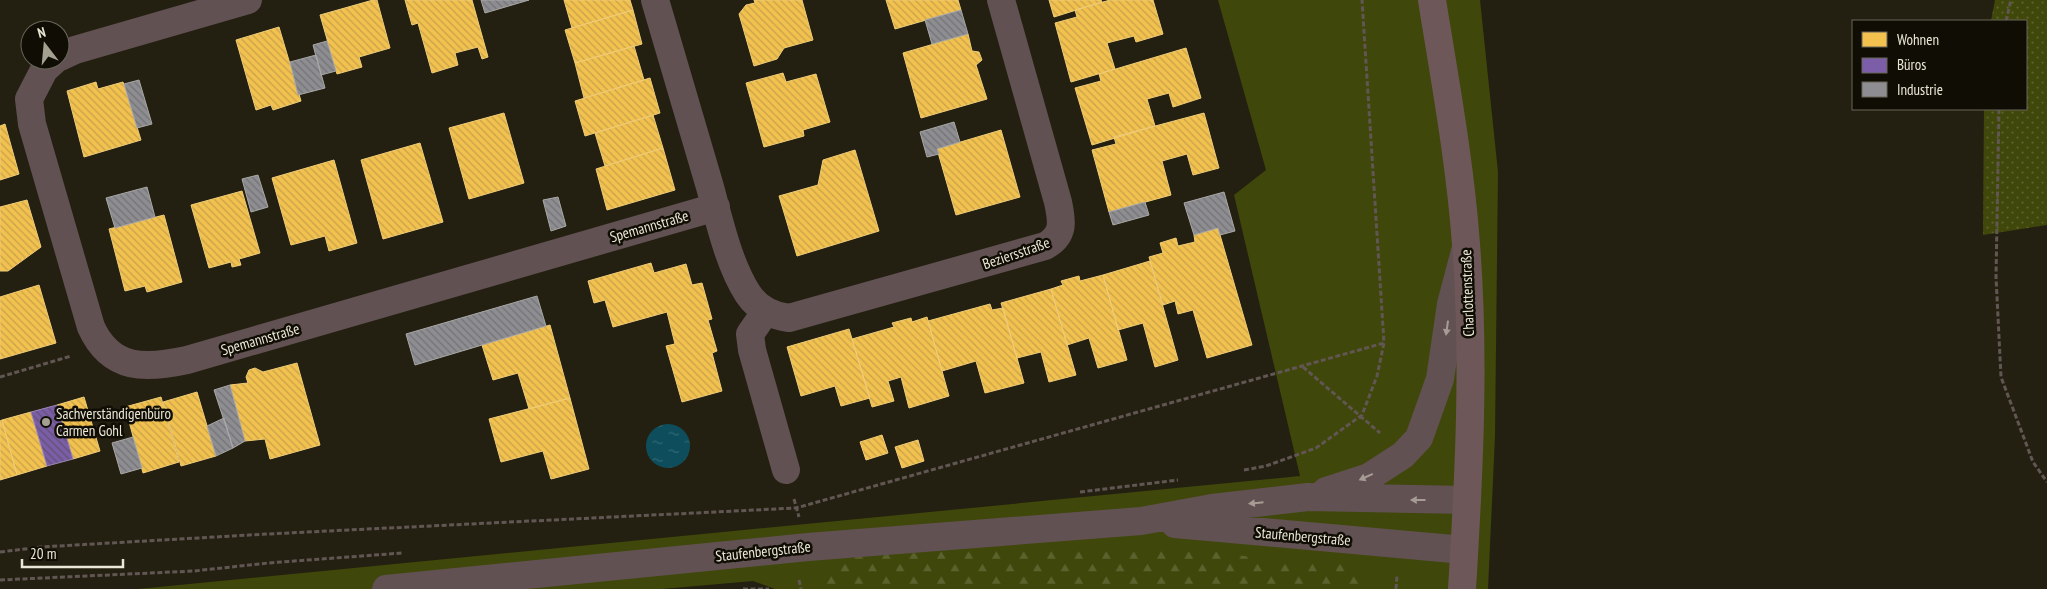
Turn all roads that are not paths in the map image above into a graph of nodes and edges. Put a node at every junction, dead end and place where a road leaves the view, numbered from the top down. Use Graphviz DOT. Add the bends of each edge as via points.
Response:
graph roads {
  1 [pos="248,0"];
  2 [pos="655,0"];
  3 [pos="1001,0"];
  4 [pos="1432,0"];
  5 [pos="70,52"];
  6 [pos="44,70"];
  7 [pos="716,207"];
  8 [pos="1466,247"];
  9 [pos="766,311"];
  10 [pos="786,470"];
  11 [pos="1308,497"];
  12 [pos="1467,500"];
  13 [pos="1141,521"];
  14 [pos="1464,550"];
  15 [pos="386,589"];
  16 [pos="1462,589"];
  1 -- 5 [label="street"];
  2 -- 7 [label="street, Beziersstraße"];
  3 -- 9 [label="street, Beziersstraße" via="1058,202 1062,222 1055,241 816,312 789,318"];
  4 -- 8 [label="main road, Charlottenstraße" via="1462,198"];
  6 -- 7 [label="street, Spemannstraße" via="29,99 32,124 85,309 99,343 126,363 163,365"];
  7 -- 9 [label="street, Beziersstraße" via="740,279 749,296"];
  8 -- 11 [label="street, Staufenbergstraße, one-way" via="1450,304 1440,379 1419,438 1403,454 1369,477"];
  8 -- 12 [label="main road, Charlottenstraße" via="1470,377"];
  9 -- 10 [label="street" via="750,334 752,350"];
  12 -- 11 [label="street, Staufenbergstraße, one-way"];
  11 -- 13 [label="street, Staufenbergstraße, one-way" via="1212,508"];
  12 -- 14 [label="main road, Charlottenstraße"];
  13 -- 14 [label="street, Staufenbergstraße"];
  13 -- 15 [label="street, Staufenbergstraße" via="808,546"];
  14 -- 16 [label="main road, Charlottenstraße"];
}
